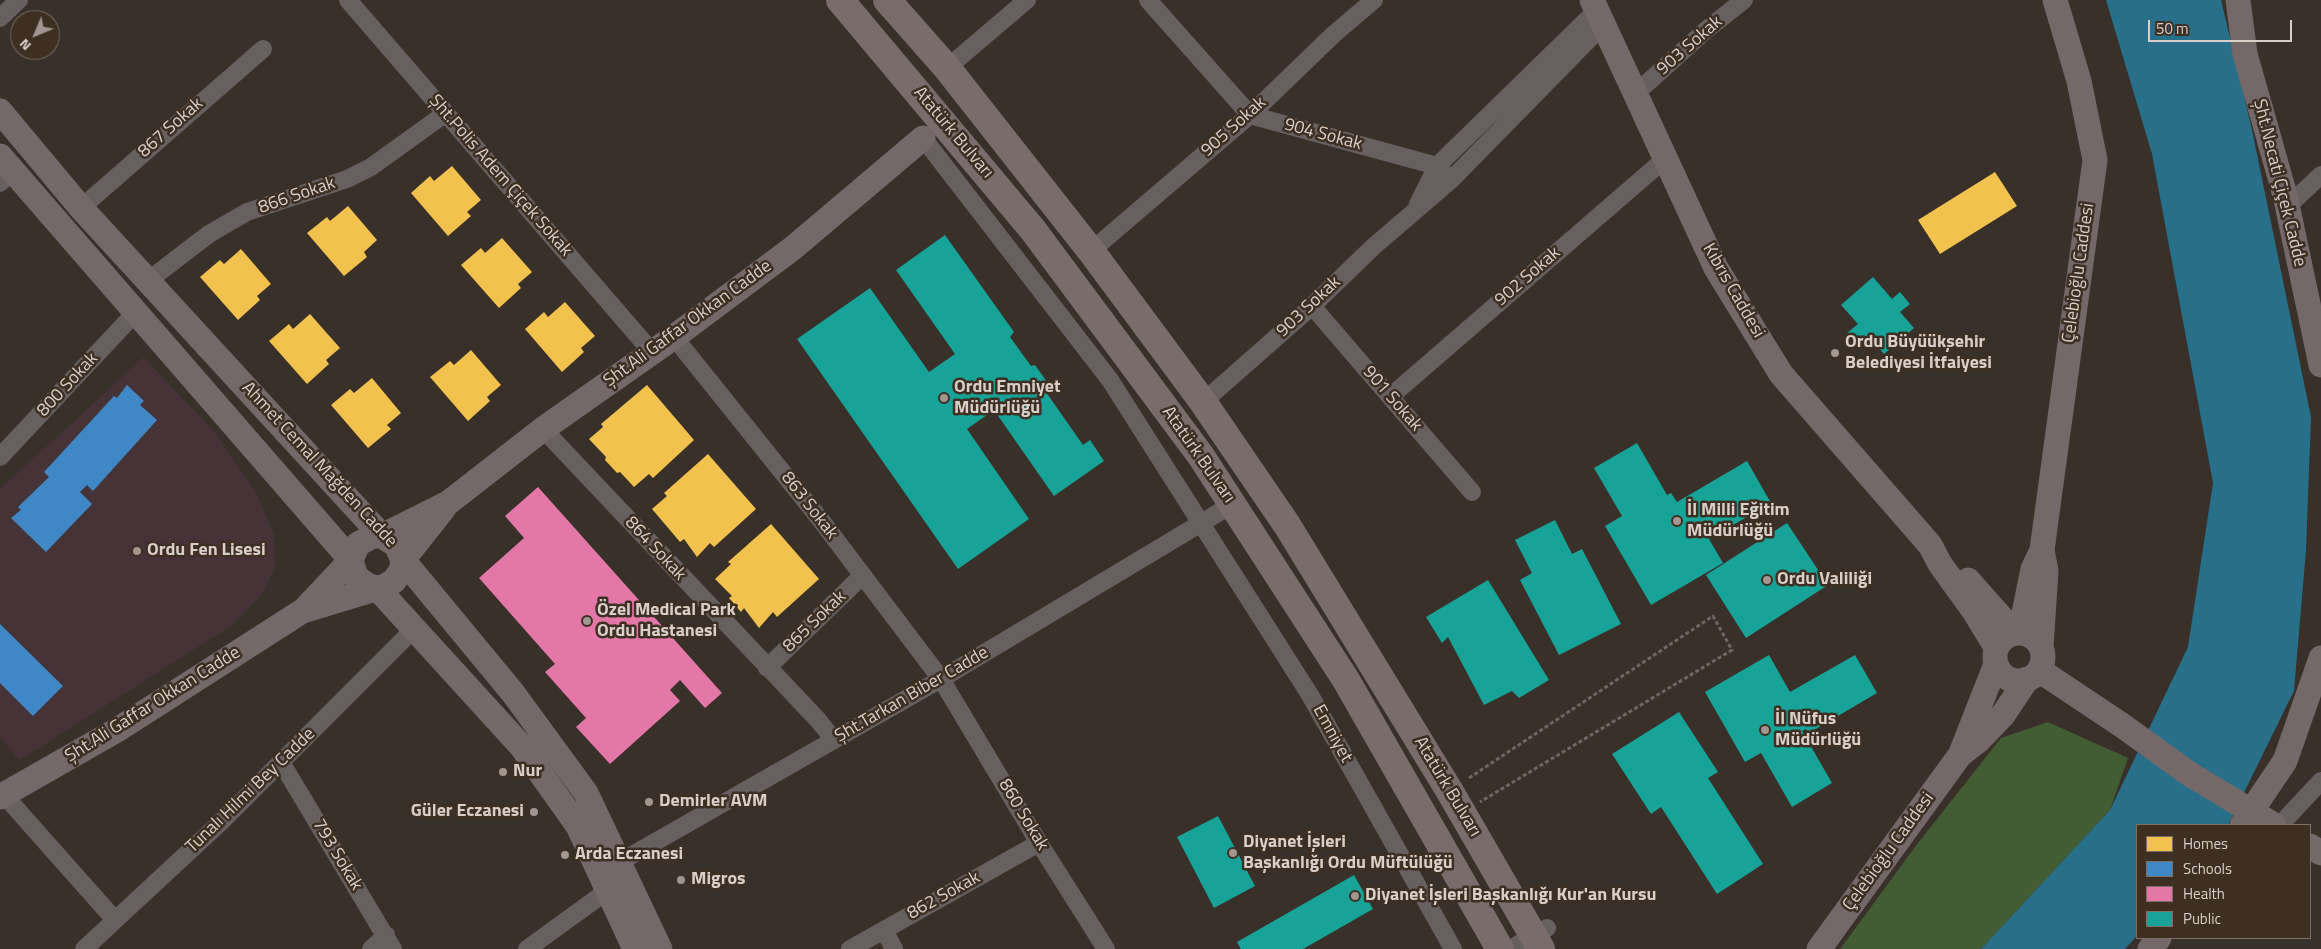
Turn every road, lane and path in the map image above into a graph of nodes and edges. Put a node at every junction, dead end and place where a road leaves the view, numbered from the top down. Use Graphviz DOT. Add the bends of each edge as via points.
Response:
graph roads {
  1 [pos="19,0"];
  2 [pos="348,0"];
  3 [pos="840,0"];
  4 [pos="887,0"];
  5 [pos="1026,0"];
  6 [pos="1148,0"];
  7 [pos="1374,0"];
  8 [pos="1744,0"];
  9 [pos="2055,0"];
  10 [pos="2238,0"];
  11 [pos="1598,11"];
  12 [pos="0,18"];
  13 [pos="263,49"];
  14 [pos="946,68"];
  15 [pos="1636,93"];
  16 [pos="0,111"];
  17 [pos="446,113"];
  18 [pos="1250,115"];
  19 [pos="923,138"];
  20 [pos="1666,158"];
  21 [pos="1437,166"];
  22 [pos="4,170"];
  23 [pos="2321,175"];
  24 [pos="1451,180"];
  25 [pos="2288,206"];
  26 [pos="81,208"];
  27 [pos="1415,211"];
  28 [pos="1091,252"];
  29 [pos="149,280"];
  30 [pos="1312,306"];
  31 [pos="136,312"];
  32 [pos="674,337"];
  33 [pos="652,352"];
  34 [pos="2321,365"];
  35 [pos="1391,396"];
  36 [pos="1203,402"];
  37 [pos="543,429"];
  38 [pos="0,457"];
  39 [pos="1472,492"];
  40 [pos="448,503"];
  41 [pos="1233,504"];
  42 [pos="1202,523"];
  43 [pos="382,536"];
  44 [pos="2042,550"];
  45 [pos="351,560"];
  46 [pos="403,560"];
  47 [pos="863,575"];
  48 [pos="378,588"];
  49 [pos="304,610"];
  50 [pos="414,629"];
  51 [pos="2007,644"];
  52 [pos="2321,658"];
  53 [pos="2036,666"];
  54 [pos="767,668"];
  55 [pos="941,679"];
  56 [pos="834,740"];
  57 [pos="1960,756"];
  58 [pos="281,762"];
  59 [pos="2321,781"];
  60 [pos="2,796"];
  61 [pos="1456,802"];
  62 [pos="2247,819"];
  63 [pos="2270,824"];
  64 [pos="2281,824"];
  65 [pos="1039,843"];
  66 [pos="620,862"];
  67 [pos="607,891"];
  68 [pos="115,920"];
  69 [pos="884,930"];
  70 [pos="1544,938"];
  71 [pos="2158,939"];
  72 [pos="389,942"];
  73 [pos="84,949"];
  74 [pos="371,949"];
  75 [pos="527,949"];
  76 [pos="635,949"];
  77 [pos="660,949"];
  78 [pos="850,949"];
  79 [pos="894,949"];
  80 [pos="1106,949"];
  81 [pos="1453,949"];
  82 [pos="1500,949"];
  83 [pos="1510,949"];
  84 [pos="1819,949"];
  85 [pos="2150,949"];
  1 -- 12 [label="street"];
  2 -- 17 [label="street, Şht.Polis Adem Çiçek Sokak"];
  3 -- 41 [label="highway, Atatürk Bulvarı" via="1033,230 1202,456"];
  4 -- 14 [label="highway, Atatürk Bulvarı"];
  5 -- 14 [label="street"];
  6 -- 18 [label="street"];
  7 -- 18 [label="street, 905 Sokak"];
  8 -- 15 [label="street, 903 Sokak"];
  9 -- 44 [label="main road, Çelebioğlu Caddesi" via="2079,81 2095,160"];
  10 -- 25 [label="main road, Şht.Necati Çiçek Cadde" via="2245,54"];
  11 -- 15 [label="main road, Kıbrıs Caddesi"];
  11 -- 21 [label="street, 903 Sokak"];
  11 -- 24 [label="street, 903 Sokak"];
  13 -- 26 [label="street, 867 Sokak"];
  14 -- 28 [label="highway, Atatürk Bulvarı"];
  15 -- 20 [label="main road, Kıbrıs Caddesi"];
  16 -- 26 [label="main road, Ahmet Cemal Mağden Cadde"];
  17 -- 29 [label="street, 866 Sokak" via="371,167 247,212 209,234"];
  17 -- 33 [label="street, Şht.Polis Adem Çiçek Sokak"];
  18 -- 21 [label="street, 904 Sokak"];
  18 -- 28 [label="street, 905 Sokak"];
  19 -- 32 [label="main road, Şht.Ali Gaffar Okkan Cadde" via="793,248"];
  19 -- 42 [label="street, Emniyet" via="1110,380"];
  20 -- 35 [label="street, 902 Sokak"];
  20 -- 51 [label="main road, Kıbrıs Caddesi" via="1716,268 1781,374 1930,545 1974,611"];
  21 -- 24 [label="street, 904 Sokak"];
  21 -- 27 [label="street, 903 Sokak"];
  22 -- 31 [label="main road, Ahmet Cemal Mağden Cadde"];
  23 -- 25 [label="street"];
  24 -- 27 [label="street, 903 Sokak"];
  25 -- 34 [label="main road, Şht.Necati Çiçek Cadde"];
  26 -- 29 [label="main road, Ahmet Cemal Mağden Cadde"];
  27 -- 30 [label="street, 903 Sokak"];
  28 -- 36 [label="highway, Atatürk Bulvarı"];
  29 -- 43 [label="main road, Ahmet Cemal Mağden Cadde"];
  30 -- 35 [label="street, 901 Sokak"];
  30 -- 36 [label="street, 903 Sokak"];
  31 -- 38 [label="street, 800 Sokak"];
  31 -- 45 [label="main road, Ahmet Cemal Mağden Cadde"];
  32 -- 33 [label="main road, Şht.Ali Gaffar Okkan Cadde"];
  32 -- 47 [label="street, 863 Sokak"];
  33 -- 37 [label="main road, Şht.Ali Gaffar Okkan Cadde"];
  35 -- 39 [label="street, 901 Sokak"];
  36 -- 61 [label="highway, Atatürk Bulvarı" via="1287,524"];
  37 -- 40 [label="main road, Şht.Ali Gaffar Okkan Cadde"];
  37 -- 54 [label="street, 864 Sokak"];
  40 -- 43 [label="main road, Şht.Ali Gaffar Okkan Cadde"];
  40 -- 46 [label="main road, Şht.Ali Gaffar Okkan Cadde"];
  41 -- 42 [label="street, Şht.Tarkan Biber Cadde"];
  41 -- 82 [label="highway, Atatürk Bulvarı" via="1346,680"];
  42 -- 55 [label="street, Şht.Tarkan Biber Cadde"];
  42 -- 81 [label="street, Emniyet" via="1310,695"];
  43 -- 45 [label="main road, Şht.Ali Gaffar Okkan Cadde" via="373,536 358,544"];
  43 -- 46 [label="main road, Ahmet Cemal Mağden Cadde" via="396,545"];
  44 -- 51 [label="main road, Çelebioğlu Caddesi"];
  44 -- 53 [label="main road, Çelebioğlu Caddesi" via="2046,570"];
  45 -- 48 [label="main road, Ahmet Cemal Mağden Cadde" via="356,577"];
  45 -- 49 [label="main road, Şht.Ali Gaffar Okkan Cadde"];
  46 -- 48 [label="main road, Şht.Ali Gaffar Okkan Cadde" via="398,576"];
  46 -- 66 [label="main road, Ahmet Cemal Mağden Cadde" via="513,693 586,793"];
  47 -- 54 [label="street, 865 Sokak"];
  47 -- 55 [label="street, 863 Sokak"];
  48 -- 49 [label="main road, Şht.Ali Gaffar Okkan Cadde"];
  48 -- 50 [label="main road, Ahmet Cemal Mağden Cadde"];
  49 -- 60 [label="main road, Şht.Ali Gaffar Okkan Cadde" via="117,730"];
  50 -- 58 [label="street, Tunalı Hilmi Bey Cadde"];
  50 -- 67 [label="main road, Ahmet Cemal Mağden Cadde" via="522,747 578,826"];
  51 -- 53 [label="main road" via="2031,636"];
  51 -- 53 [label="main road" via="2005,676 2019,681"];
  51 -- 57 [label="main road, Çelebioğlu Caddesi"];
  52 -- 62 [label="main road" via="2285,761"];
  53 -- 57 [label="main road, Çelebioğlu Caddesi" via="2003,715"];
  53 -- 62 [label="main road" via="2188,773"];
  54 -- 56 [label="street, 864 Sokak"];
  55 -- 56 [label="street, Şht.Tarkan Biber Cadde"];
  55 -- 65 [label="street, 860 Sokak"];
  56 -- 66 [label="street, Şht.Tarkan Biber Cadde"];
  57 -- 84 [label="main road, Çelebioğlu Caddesi"];
  58 -- 68 [label="street, Tunalı Hilmi Bey Cadde"];
  58 -- 72 [label="street, 793 Sokak"];
  59 -- 64 [label="street"];
  60 -- 68 [label="street"];
  61 -- 61 [label="path" via="1732,650 1714,616"];
  61 -- 70 [label="highway, Atatürk Bulvarı" via="1525,904"];
  62 -- 63 [label="main road"];
  65 -- 69 [label="street, 862 Sokak"];
  65 -- 80 [label="street, 860 Sokak"];
  66 -- 77 [label="main road, Ahmet Cemal Mağden Cadde"];
  67 -- 75 [label="street"];
  67 -- 76 [label="main road, Ahmet Cemal Mağden Cadde"];
  68 -- 73 [label="street, Tunalı Hilmi Bey Cadde"];
  69 -- 78 [label="street, 862 Sokak"];
  69 -- 79 [label="street"];
  70 -- 83 [label="street"];
  71 -- 85 [label="main road"];
  72 -- 74 [label="street"];
}
